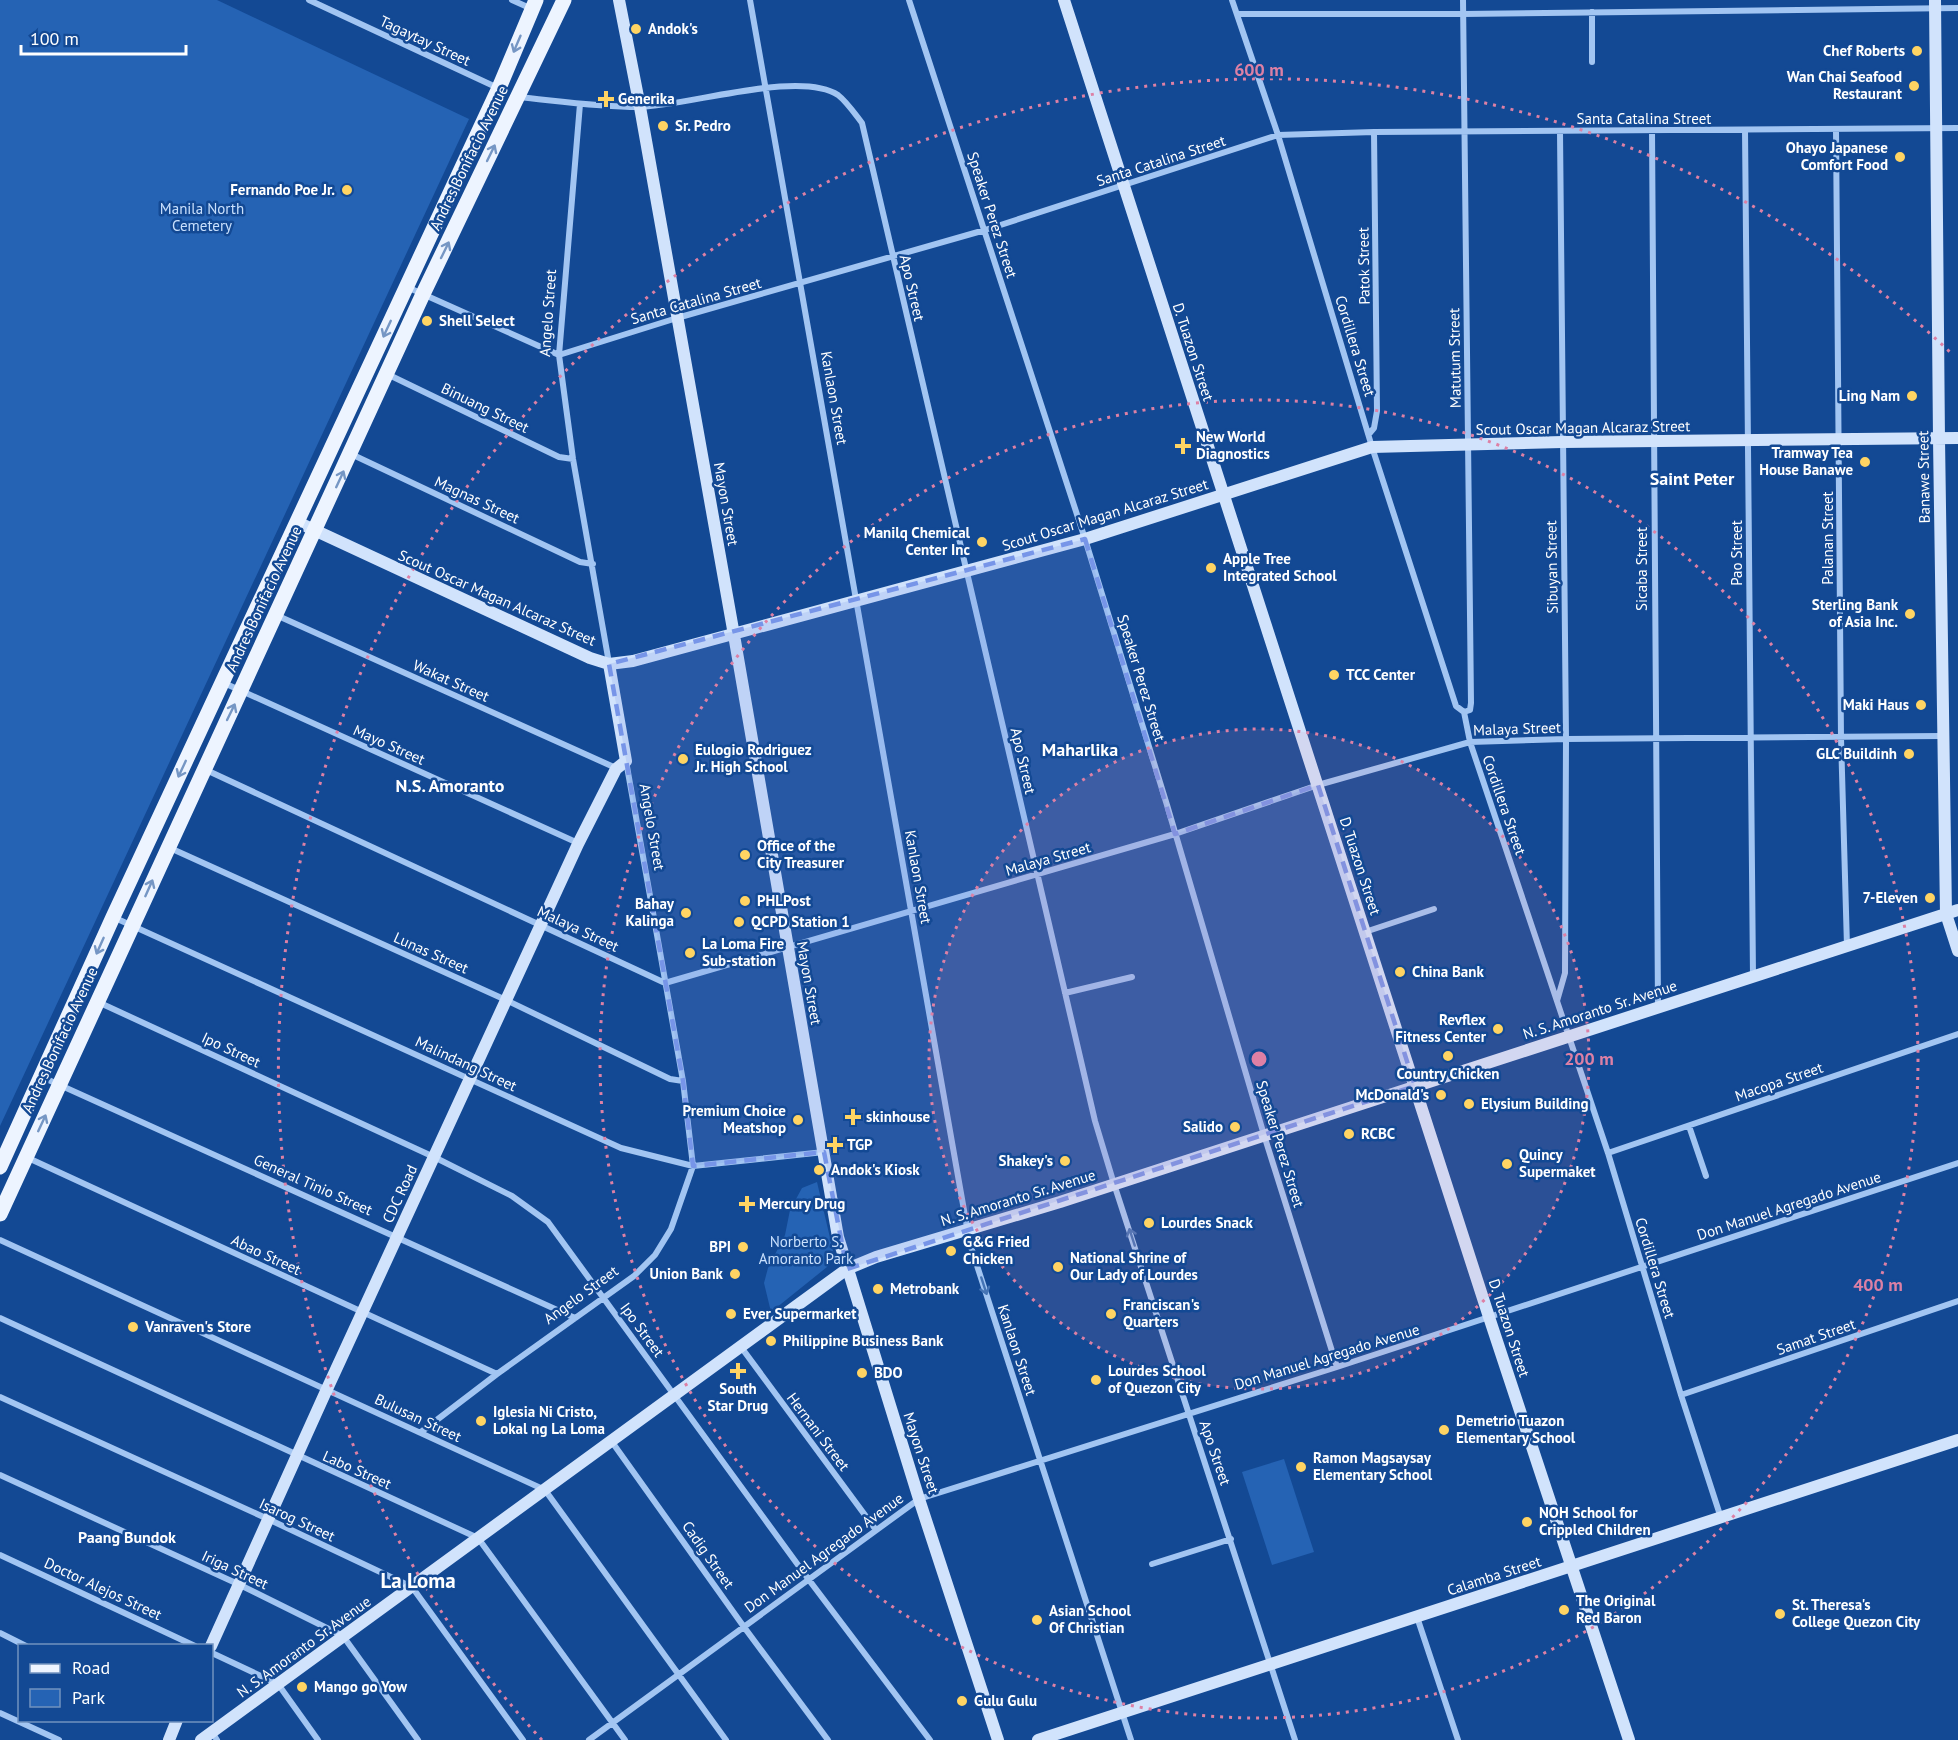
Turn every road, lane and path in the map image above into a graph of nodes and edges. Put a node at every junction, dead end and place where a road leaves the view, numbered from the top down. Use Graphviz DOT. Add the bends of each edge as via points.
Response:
graph roads {
  1 [pos="309,0"];
  2 [pos="512,0"];
  3 [pos="564,0"];
  4 [pos="750,0"];
  5 [pos="909,0"];
  6 [pos="1064,0"];
  7 [pos="1232,0"];
  8 [pos="1463,0"];
  9 [pos="618,1"];
  10 [pos="1935,4"];
  11 [pos="534,5"];
  12 [pos="1958,8"];
  13 [pos="1592,12"];
  14 [pos="1237,14"];
  15 [pos="1463,14"];
  16 [pos="1592,62"];
  17 [pos="499,88"];
  18 [pos="766,88"];
  19 [pos="518,97"];
  20 [pos="580,104"];
  21 [pos="640,107"];
  22 [pos="1958,128"];
  23 [pos="1836,129"];
  24 [pos="1937,129"];
  25 [pos="1745,130"];
  26 [pos="1652,131"];
  27 [pos="1374,132"];
  28 [pos="1465,132"];
  29 [pos="1560,132"];
  30 [pos="1278,135"];
  31 [pos="1122,186"];
  32 [pos="985,230"];
  33 [pos="892,258"];
  34 [pos="801,284"];
  35 [pos="407,286"];
  36 [pos="423,294"];
  37 [pos="677,318"];
  38 [pos="559,355"];
  39 [pos="387,374"];
  40 [pos="1369,434"];
  41 [pos="1958,438"];
  42 [pos="1840,439"];
  43 [pos="1939,439"];
  44 [pos="1562,442"];
  45 [pos="1653,442"];
  46 [pos="1749,442"];
  47 [pos="1468,445"];
  48 [pos="1372,447"];
  49 [pos="351,454"];
  50 [pos="573,459"];
  51 [pos="1224,495"];
  52 [pos="297,522"];
  53 [pos="314,531"];
  54 [pos="1085,539"];
  55 [pos="593,564"];
  56 [pos="966,571"];
  57 [pos="857,601"];
  58 [pos="276,615"];
  59 [pos="734,635"];
  60 [pos="609,664"];
  61 [pos="222,682"];
  62 [pos="241,691"];
  63 [pos="1464,712"];
  64 [pos="1942,736"];
  65 [pos="1841,738"];
  66 [pos="1566,739"];
  67 [pos="1751,739"];
  68 [pos="1655,740"];
  69 [pos="1470,742"];
  70 [pos="621,765"];
  71 [pos="204,769"];
  72 [pos="1318,785"];
  73 [pos="1175,834"];
  74 [pos="578,844"];
  75 [pos="168,847"];
  76 [pos="1038,874"];
  77 [pos="1434,909"];
  78 [pos="912,910"];
  79 [pos="1952,912"];
  80 [pos="113,917"];
  81 [pos="541,924"];
  82 [pos="132,926"];
  83 [pos="1365,932"];
  84 [pos="1847,946"];
  85 [pos="787,947"];
  86 [pos="1958,951"];
  87 [pos="1753,976"];
  88 [pos="1132,977"];
  89 [pos="665,983"];
  90 [pos="1065,993"];
  91 [pos="506,1000"];
  92 [pos="1557,1001"];
  93 [pos="98,1002"];
  94 [pos="1658,1007"];
  95 [pos="1958,1034"];
  96 [pos="1568,1037"];
  97 [pos="41,1077"];
  98 [pos="470,1078"];
  99 [pos="683,1081"];
  100 [pos="59,1085"];
  101 [pos="1415,1086"];
  102 [pos="1689,1125"];
  103 [pos="1264,1136"];
  104 [pos="824,1152"];
  105 [pos="1608,1153"];
  106 [pos="26,1157"];
  107 [pos="434,1157"];
  108 [pos="1958,1163"];
  109 [pos="693,1166"];
  110 [pos="0,1167"];
  111 [pos="1706,1176"];
  112 [pos="1114,1184"];
  113 [pos="0,1214"];
  114 [pos="968,1230"];
  115 [pos="398,1236"];
  116 [pos="0,1240"];
  117 [pos="1641,1266"];
  118 [pos="847,1269"];
  119 [pos="603,1298"];
  120 [pos="1958,1301"];
  121 [pos="362,1312"];
  122 [pos="1489,1317"];
  123 [pos="0,1318"];
  124 [pos="575,1318"];
  125 [pos="741,1347"];
  126 [pos="1337,1367"];
  127 [pos="497,1374"];
  128 [pos="327,1389"];
  129 [pos="675,1395"];
  130 [pos="1681,1395"];
  131 [pos="0,1397"];
  132 [pos="1188,1412"];
  133 [pos="420,1432"];
  134 [pos="1958,1440"];
  135 [pos="612,1442"];
  136 [pos="297,1456"];
  137 [pos="1039,1461"];
  138 [pos="0,1475"];
  139 [pos="545,1490"];
  140 [pos="920,1498"];
  141 [pos="1721,1518"];
  142 [pos="268,1519"];
  143 [pos="876,1530"];
  144 [pos="478,1538"];
  145 [pos="1231,1539"];
  146 [pos="0,1555"];
  147 [pos="1152,1564"];
  148 [pos="1571,1567"];
  149 [pos="809,1580"];
  150 [pos="238,1584"];
  151 [pos="412,1587"];
  152 [pos="1418,1617"];
  153 [pos="744,1627"];
  154 [pos="0,1633"];
  155 [pos="344,1636"];
  156 [pos="22,1644"];
  157 [pos="191,1644"];
  158 [pos="213,1644"];
  159 [pos="213,1653"];
  160 [pos="1271,1664"];
  161 [pos="678,1674"];
  162 [pos="278,1684"];
  163 [pos="1122,1712"];
  164 [pos="0,1713"];
  165 [pos="18,1721"];
  166 [pos="20,1722"];
  167 [pos="176,1722"];
  168 [pos="612,1722"];
  169 [pos="210,1737"];
  170 [pos="59,1740"];
  171 [pos="169,1740"];
  172 [pos="318,1740"];
  173 [pos="418,1740"];
  174 [pos="523,1740"];
  175 [pos="589,1740"];
  176 [pos="625,1740"];
  177 [pos="726,1740"];
  178 [pos="828,1740"];
  179 [pos="930,1740"];
  180 [pos="998,1740"];
  181 [pos="1038,1740"];
  182 [pos="1131,1740"];
  183 [pos="1295,1740"];
  184 [pos="1458,1740"];
  185 [pos="1629,1740"];
  1 -- 17 [label="street, Tagaytay Street"];
  2 -- 11 [label="street"];
  3 -- 19 [label="main road, Andres Bonifacio Avenue"];
  4 -- 18 [label="street, Kanlaon Street"];
  5 -- 32 [label="street, Speaker Perez Street"];
  6 -- 31 [label="street, D. Tuazon Street"];
  7 -- 14 [label="street, Cordillera Street"];
  8 -- 15 [label="street, Matutum Street"];
  9 -- 21 [label="street, Mayon Street"];
  10 -- 12 [label="street"];
  10 -- 13 [label="street"];
  10 -- 24 [label="street, Banawe Street"];
  11 -- 17 [label="main road, Andres Bonifacio Avenue, one-way"];
  13 -- 15 [label="street"];
  13 -- 16 [label="street"];
  14 -- 15 [label="street"];
  14 -- 30 [label="street, Cordillera Street"];
  15 -- 28 [label="street, Matutum Street"];
  17 -- 35 [label="main road, Andres Bonifacio Avenue"];
  18 -- 21 [label="street, Apo Street"];
  18 -- 33 [label="street, Apo Street" via="820,88 837,95 862,123"];
  18 -- 34 [label="street, Kanlaon Street"];
  19 -- 20 [label="street, Apo Street"];
  36 -- 19 [label="main road, Andres Bonifacio Avenue, one-way"];
  20 -- 21 [label="street, Apo Street"];
  20 -- 38 [label="street, Angelo Street"];
  21 -- 37 [label="street, Mayon Street"];
  22 -- 24 [label="street, Santa Catalina Street"];
  23 -- 24 [label="street, Santa Catalina Street"];
  23 -- 25 [label="street, Santa Catalina Street"];
  23 -- 42 [label="street, Palanan Street"];
  24 -- 43 [label="street, Banawe Street"];
  25 -- 26 [label="street, Santa Catalina Street"];
  25 -- 46 [label="street, Pao Street"];
  26 -- 29 [label="street, Santa Catalina Street"];
  26 -- 45 [label="street, Sicaba Street"];
  27 -- 28 [label="street, Santa Catalina Street"];
  27 -- 30 [label="street, Santa Catalina Street"];
  27 -- 40 [label="street, Patok Street" via="1377,411"];
  28 -- 29 [label="street, Santa Catalina Street"];
  28 -- 47 [label="street, Matutum Street"];
  29 -- 44 [label="street, Sibuyan Street"];
  30 -- 31 [label="street, Santa Catalina Street"];
  30 -- 40 [label="street, Cordillera Street"];
  31 -- 32 [label="street, Santa Catalina Street"];
  31 -- 51 [label="street, D. Tuazon Street"];
  32 -- 33 [label="street, Santa Catalina Street"];
  32 -- 54 [label="street, Speaker Perez Street"];
  33 -- 34 [label="street, Santa Catalina Street"];
  33 -- 56 [label="street, Apo Street"];
  34 -- 37 [label="street, Santa Catalina Street"];
  34 -- 57 [label="street, Kanlaon Street"];
  35 -- 36 [label="street"];
  35 -- 52 [label="main road, Andres Bonifacio Avenue, one-way"];
  36 -- 38 [label="street"];
  36 -- 39 [label="main road, Andres Bonifacio Avenue"];
  37 -- 38 [label="street, Santa Catalina Street"];
  37 -- 59 [label="street, Mayon Street"];
  38 -- 50 [label="street, Angelo Street"];
  39 -- 49 [label="main road, Andres Bonifacio Avenue"];
  39 -- 50 [label="street, Binuang Street" via="559,457"];
  40 -- 48 [label="street, Cordillera Street"];
  41 -- 43 [label="street, Scout Oscar Magan Alcaraz Street"];
  42 -- 43 [label="street, Scout Oscar Magan Alcaraz Street"];
  42 -- 46 [label="street, Scout Oscar Magan Alcaraz Street"];
  42 -- 65 [label="street, Palanan Street"];
  43 -- 64 [label="street, Banawe Street"];
  44 -- 45 [label="street, Scout Oscar Magan Alcaraz Street"];
  44 -- 47 [label="street, Scout Oscar Magan Alcaraz Street"];
  44 -- 66 [label="street, Sibuyan Street"];
  45 -- 46 [label="street, Scout Oscar Magan Alcaraz Street"];
  45 -- 68 [label="street, Sicaba Street"];
  46 -- 67 [label="street, Pao Street"];
  47 -- 48 [label="street, Scout Oscar Magan Alcaraz Street"];
  47 -- 63 [label="street, Matutum Street" via="1471,703 1470,710"];
  48 -- 51 [label="street, Scout Oscar Magan Alcaraz Street"];
  48 -- 63 [label="street, Cordillera Street" via="1456,706"];
  53 -- 49 [label="main road, Andres Bonifacio Avenue, one-way"];
  49 -- 55 [label="street, Magnas Street" via="580,562"];
  50 -- 55 [label="street, Angelo Street"];
  51 -- 54 [label="street, Scout Oscar Magan Alcaraz Street"];
  51 -- 72 [label="street, D. Tuazon Street"];
  52 -- 53 [label="street, Scout Oscar Magan Alcaraz Street"];
  52 -- 61 [label="main road, Andres Bonifacio Avenue"];
  53 -- 58 [label="main road, Andres Bonifacio Avenue"];
  53 -- 60 [label="street, Scout Oscar Magan Alcaraz Street"];
  54 -- 56 [label="street, Scout Oscar Magan Alcaraz Street"];
  54 -- 73 [label="street, Speaker Perez Street"];
  55 -- 60 [label="street, Angelo Street"];
  56 -- 57 [label="street, Scout Oscar Magan Alcaraz Street"];
  56 -- 76 [label="street, Apo Street"];
  57 -- 59 [label="street, Scout Oscar Magan Alcaraz Street"];
  57 -- 78 [label="street, Kanlaon Street"];
  58 -- 62 [label="main road, Andres Bonifacio Avenue"];
  58 -- 70 [label="street, Wakat Street"];
  59 -- 60 [label="street, Scout Oscar Magan Alcaraz Street"];
  59 -- 85 [label="street, Mayon Street"];
  60 -- 70 [label="street, Angelo Street"];
  61 -- 62 [label="street, Mayo Street"];
  61 -- 80 [label="main road, Andres Bonifacio Avenue, one-way"];
  71 -- 62 [label="main road, Andres Bonifacio Avenue, one-way"];
  62 -- 74 [label="street, Mayo Street"];
  63 -- 69 [label="street, Cordillera Street"];
  64 -- 65 [label="street, Malaya Street"];
  64 -- 79 [label="street, Banawe Street"];
  65 -- 67 [label="street, Malaya Street"];
  65 -- 84 [label="street, Palanan Street"];
  66 -- 68 [label="street, Malaya Street"];
  66 -- 69 [label="street, Malaya Street"];
  66 -- 92 [label="street, Sibuyan Street" via="1565,973"];
  67 -- 68 [label="street, Malaya Street"];
  67 -- 87 [label="street, Pao Street"];
  68 -- 94 [label="street, Sicaba Street"];
  69 -- 72 [label="street, Malaya Street"];
  69 -- 92 [label="street, Cordillera Street"];
  70 -- 74 [label="street, CDC Road"];
  70 -- 89 [label="street, Angelo Street"];
  71 -- 75 [label="main road, Andres Bonifacio Avenue"];
  71 -- 81 [label="street, Malaya Street"];
  72 -- 73 [label="street, Malaya Street"];
  72 -- 83 [label="street, D. Tuazon Street"];
  73 -- 76 [label="street, Malaya Street"];
  73 -- 103 [label="street, Speaker Perez Street"];
  74 -- 81 [label="street, CDC Road"];
  82 -- 75 [label="main road, Andres Bonifacio Avenue, one-way"];
  75 -- 91 [label="street, Lunas Street"];
  76 -- 78 [label="street, Malaya Street"];
  76 -- 90 [label="street, Apo Street"];
  77 -- 83 [label="street"];
  78 -- 85 [label="street, Malaya Street"];
  78 -- 114 [label="street, Kanlaon Street"];
  79 -- 84 [label="street, N. S. Amoranto Sr. Avenue"];
  79 -- 86 [label="street, Banawe Street"];
  80 -- 82 [label="street, Malindang Street"];
  80 -- 97 [label="main road, Andres Bonifacio Avenue, one-way"];
  81 -- 89 [label="street, Malaya Street"];
  81 -- 91 [label="street, CDC Road"];
  82 -- 93 [label="main road, Andres Bonifacio Avenue"];
  82 -- 98 [label="street, Malindang Street"];
  83 -- 101 [label="street, D. Tuazon Street"];
  84 -- 87 [label="street, N. S. Amoranto Sr. Avenue"];
  85 -- 89 [label="street, Malaya Street"];
  85 -- 104 [label="street, Mayon Street"];
  87 -- 94 [label="street, N. S. Amoranto Sr. Avenue"];
  88 -- 90 [label="street"];
  89 -- 99 [label="street, Angelo Street"];
  90 -- 112 [label="street, Apo Street"];
  91 -- 98 [label="street, CDC Road"];
  91 -- 99 [label="street, Lunas Street"];
  92 -- 96 [label="street, Cordillera Street"];
  93 -- 100 [label="main road, Andres Bonifacio Avenue"];
  93 -- 107 [label="street, Ipo Street"];
  94 -- 96 [label="street, N. S. Amoranto Sr. Avenue"];
  95 -- 102 [label="street, Macopa Street"];
  96 -- 101 [label="street, N. S. Amoranto Sr. Avenue"];
  96 -- 105 [label="street, Cordillera Street"];
  97 -- 100 [label="street, General Tinio Street"];
  97 -- 110 [label="main road, Andres Bonifacio Avenue"];
  98 -- 107 [label="street, CDC Road"];
  98 -- 109 [label="street, Malindang Street" via="621,1148"];
  99 -- 109 [label="street, Angelo Street"];
  106 -- 100 [label="main road, Andres Bonifacio Avenue, one-way"];
  100 -- 115 [label="street, General Tinio Street"];
  101 -- 103 [label="street, N. S. Amoranto Sr. Avenue"];
  101 -- 122 [label="street, D. Tuazon Street"];
  102 -- 105 [label="street, Macopa Street"];
  102 -- 111 [label="street"];
  103 -- 112 [label="street, N. S. Amoranto Sr. Avenue"];
  103 -- 126 [label="street, Speaker Perez Street"];
  104 -- 109 [label="street, Malindang Street"];
  104 -- 118 [label="street, Mayon Street"];
  105 -- 117 [label="street, Cordillera Street"];
  106 -- 113 [label="main road, Andres Bonifacio Avenue"];
  106 -- 121 [label="street, Abao Street"];
  107 -- 115 [label="street, CDC Road"];
  107 -- 119 [label="street, Ipo Street" via="512,1196 548,1222"];
  108 -- 117 [label="street, Don Manuel Agregado Avenue"];
  109 -- 119 [label="street, Angelo Street" via="671,1229 655,1255"];
  112 -- 114 [label="street, N. S. Amoranto Sr. Avenue"];
  132 -- 112 [label="street, Apo Street, one-way"];
  114 -- 118 [label="street, N. S. Amoranto Sr. Avenue"];
  114 -- 137 [label="street, Kanlaon Street, one-way"];
  115 -- 121 [label="street, CDC Road"];
  115 -- 124 [label="street, General Tinio Street"];
  116 -- 128 [label="street, Bulusan Street"];
  117 -- 122 [label="street, Don Manuel Agregado Avenue"];
  117 -- 130 [label="street, Cordillera Street"];
  118 -- 125 [label="street, N. S. Amoranto Sr. Avenue"];
  118 -- 140 [label="street, Mayon Street"];
  119 -- 124 [label="street, Angelo Street"];
  119 -- 129 [label="street, Ipo Street"];
  120 -- 130 [label="street, Samat Street"];
  121 -- 127 [label="street, Abao Street"];
  121 -- 128 [label="street, CDC Road"];
  122 -- 126 [label="street, Don Manuel Agregado Avenue"];
  122 -- 148 [label="street, D. Tuazon Street"];
  123 -- 136 [label="street, Labo Street"];
  124 -- 127 [label="street, Angelo Street"];
  125 -- 129 [label="street, N. S. Amoranto Sr. Avenue"];
  125 -- 143 [label="street, Hernani Street"];
  126 -- 132 [label="street, Don Manuel Agregado Avenue"];
  127 -- 133 [label="street, Angelo Street"];
  128 -- 133 [label="street, Bulusan Street"];
  128 -- 136 [label="street, CDC Road"];
  129 -- 135 [label="street, N. S. Amoranto Sr. Avenue"];
  129 -- 149 [label="street, Ipo Street"];
  130 -- 141 [label="street, Cordillera Street"];
  131 -- 142 [label="street, Isarog Street"];
  132 -- 137 [label="street, Don Manuel Agregado Avenue"];
  132 -- 145 [label="street, Apo Street"];
  133 -- 139 [label="street, Bulusan Street"];
  134 -- 141 [label="street, Calamba Street"];
  135 -- 139 [label="street, N. S. Amoranto Sr. Avenue"];
  135 -- 153 [label="street, Cadig Street"];
  136 -- 142 [label="street, CDC Road"];
  136 -- 144 [label="street, Labo Street"];
  137 -- 140 [label="street, Don Manuel Agregado Avenue"];
  137 -- 163 [label="street, Kanlaon Street"];
  138 -- 150 [label="street, Iriga Street"];
  139 -- 144 [label="street, N. S. Amoranto Sr. Avenue"];
  139 -- 161 [label="street, Bulusan Street"];
  140 -- 143 [label="street, Don Manuel Agregado Avenue"];
  140 -- 180 [label="street, Mayon Street"];
  141 -- 148 [label="street, Calamba Street"];
  142 -- 150 [label="street, CDC Road"];
  142 -- 151 [label="street, Isarog Street"];
  143 -- 149 [label="street, Don Manuel Agregado Avenue"];
  144 -- 151 [label="street, N. S. Amoranto Sr. Avenue"];
  144 -- 168 [label="street, Labo Street"];
  145 -- 147 [label="street"];
  145 -- 160 [label="street, Apo Street"];
  146 -- 157 [label="street, Doctor Alejos Street"];
  148 -- 152 [label="street, Calamba Street"];
  148 -- 185 [label="street, D. Tuazon Street"];
  149 -- 153 [label="street, Don Manuel Agregado Avenue"];
  149 -- 179 [label="street, Ipo Street"];
  150 -- 155 [label="street, Iriga Street"];
  150 -- 158 [label="street, CDC Road"];
  151 -- 155 [label="street, N. S. Amoranto Sr. Avenue"];
  151 -- 174 [label="street, Isarog Street"];
  152 -- 160 [label="street, Calamba Street"];
  152 -- 184 [label="street"];
  153 -- 161 [label="street, Don Manuel Agregado Avenue"];
  153 -- 178 [label="street, Cadig Street"];
  154 -- 156 [label="street"];
  155 -- 162 [label="street, N. S. Amoranto Sr. Avenue"];
  155 -- 173 [label="street, Iriga Street"];
  159 -- 162 [label="street"];
  160 -- 163 [label="street, Calamba Street"];
  160 -- 183 [label="street, Apo Street"];
  161 -- 168 [label="street, Don Manuel Agregado Avenue"];
  161 -- 177 [label="street, Bulusan Street"];
  162 -- 169 [label="street, N. S. Amoranto Sr. Avenue"];
  162 -- 172 [label="street"];
  163 -- 181 [label="street, Calamba Street"];
  163 -- 182 [label="street, Kanlaon Street"];
  164 -- 165 [label="street"];
  166 -- 170 [label="street"];
  167 -- 171 [label="street"];
  168 -- 175 [label="street, Don Manuel Agregado Avenue"];
  168 -- 176 [label="street, Labo Street"];
}
